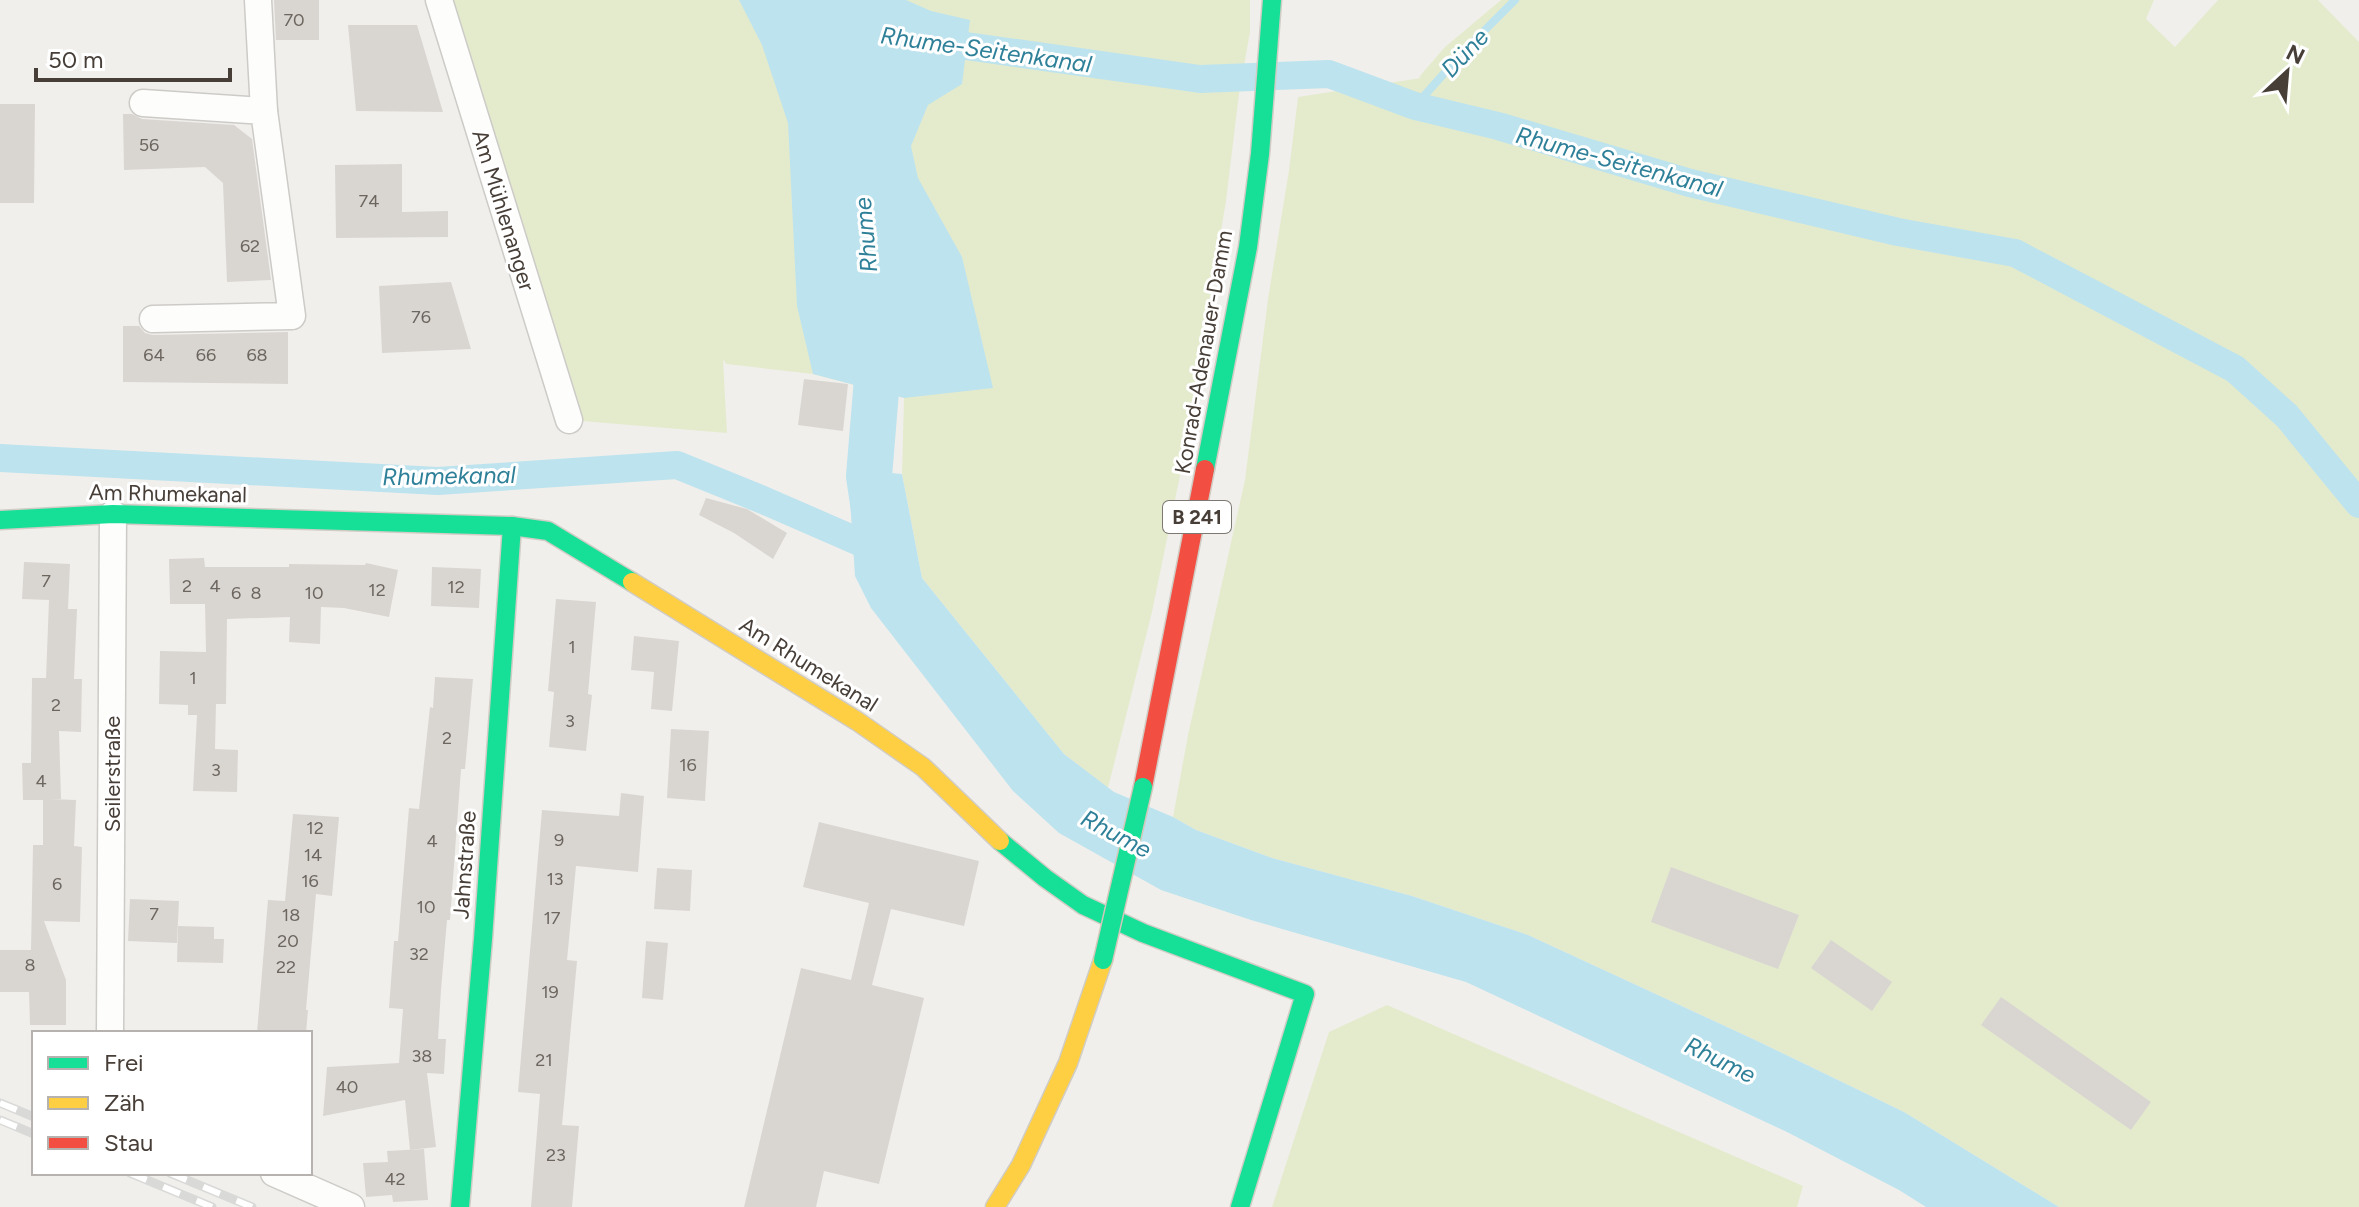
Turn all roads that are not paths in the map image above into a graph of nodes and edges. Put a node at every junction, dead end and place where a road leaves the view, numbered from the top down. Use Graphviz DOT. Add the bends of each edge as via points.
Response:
graph roads {
  1 [pos="258,0"];
  2 [pos="439,0"];
  3 [pos="1272,0"];
  4 [pos="143,103"];
  5 [pos="264,111"];
  6 [pos="153,319"];
  7 [pos="569,420"];
  8 [pos="113,514"];
  9 [pos="8,520"];
  10 [pos="512,526"];
  11 [pos="110,1031"];
  12 [pos="279,1175"];
  13 [pos="351,1207"];
  14 [pos="460,1207"];
  15 [pos="995,1207"];
  16 [pos="1240,1207"];
  1 -- 5 [label="street"];
  2 -- 7 [label="street, Am Mühlenanger"];
  3 -- 15 [label="street, Konrad-Adenauer-Damm / B 241, bridge" via="1248,247 1143,787 1103,960 1068,1063 1021,1165"];
  4 -- 5 [label="street"];
  5 -- 6 [label="street" via="292,316"];
  8 -- 9 [label="street, Am Rhumekanal"];
  8 -- 10 [label="street, Am Rhumekanal"];
  8 -- 11 [label="street, Seilerstraße"];
  10 -- 14 [label="street, Jahnstraße"];
  10 -- 16 [label="street, Am Rhumekanal" via="548,531 857,721 923,767 1010,850 1083,905 1305,994"];
  12 -- 13 [label="street"];
}
